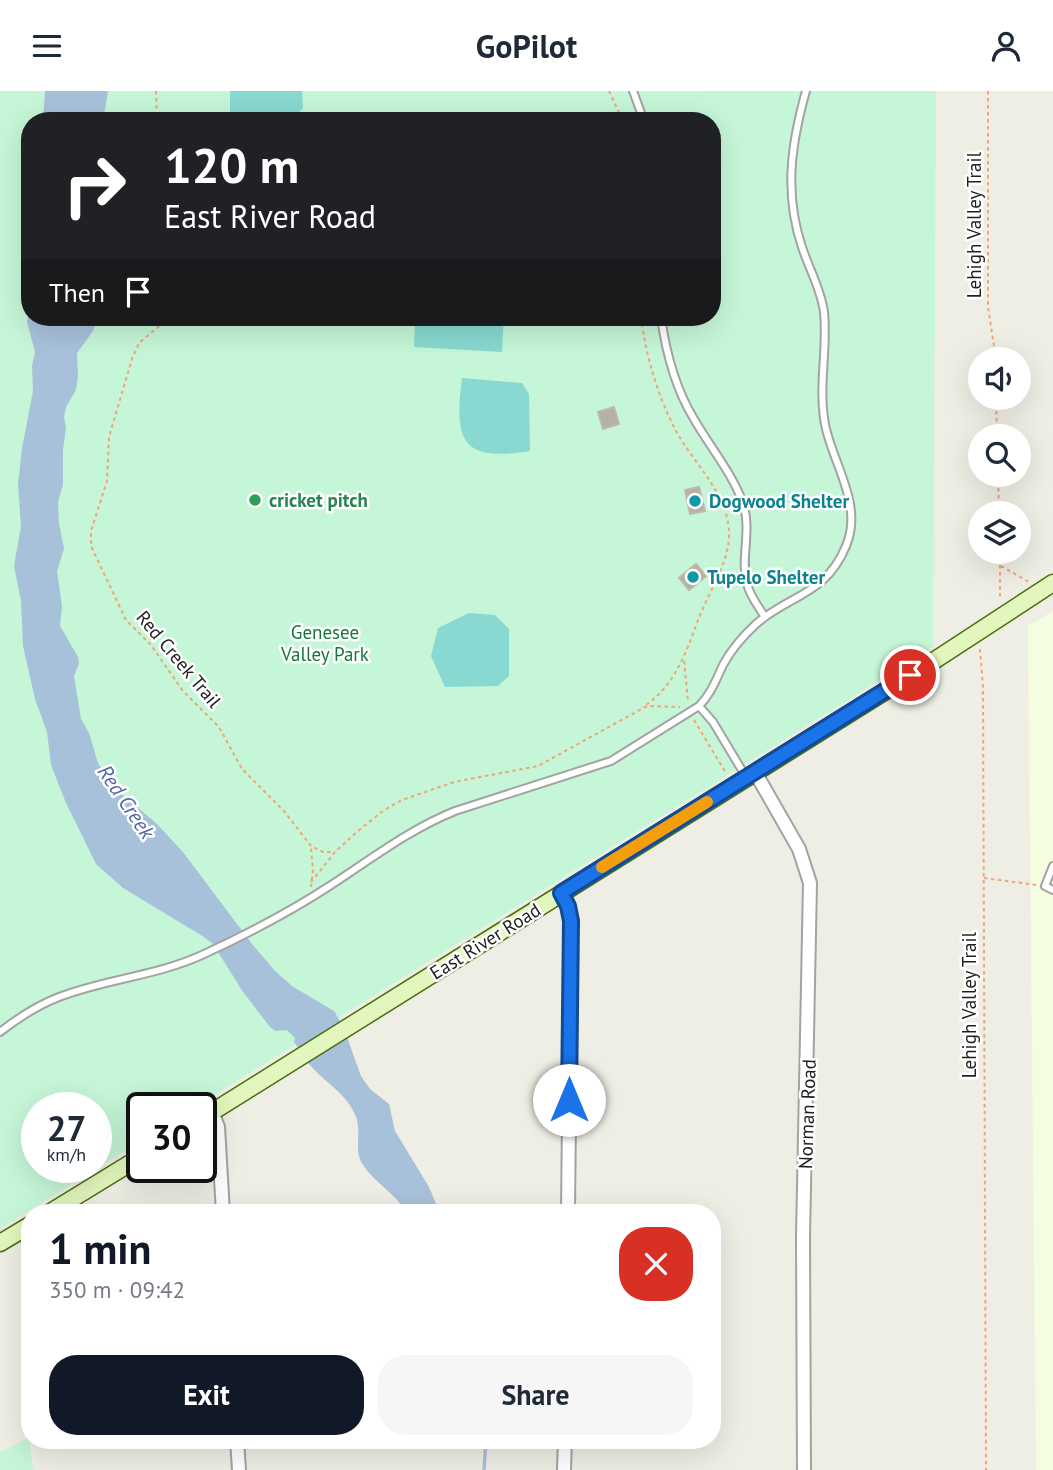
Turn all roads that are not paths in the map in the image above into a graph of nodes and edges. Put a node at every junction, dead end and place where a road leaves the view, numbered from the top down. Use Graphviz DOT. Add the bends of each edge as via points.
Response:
graph roads {
  1 [pos="633,91"];
  2 [pos="806,91"];
  3 [pos="641,112"];
  4 [pos="663,326"];
  5 [pos="1047,587"];
  6 [pos="765,617"];
  7 [pos="699,706"];
  8 [pos="751,774"];
  9 [pos="1053,866"];
  10 [pos="1053,890"];
  11 [pos="561,893"];
  12 [pos="0,1032"];
  13 [pos="217,1109"];
  14 [pos="217,1126"];
  15 [pos="126,1166"];
  16 [pos="64,1204"];
  17 [pos="222,1204"];
  18 [pos="568,1204"];
  19 [pos="21,1230"];
  20 [pos="0,1243"];
  21 [pos="238,1449"];
  22 [pos="565,1449"];
  23 [pos="239,1470"];
  24 [pos="564,1470"];
  25 [pos="804,1470"];
  1 -- 3 [label="lane"];
  2 -- 6 [label="lane" via="791,155 792,200 801,246 823,309 823,413 849,494 852,520 846,547 822,581"];
  4 -- 6 [label="lane" via="682,397 743,504 748,525 747,583"];
  5 -- 8 [label="street, East River Road"];
  6 -- 7 [label="lane" via="739,642"];
  7 -- 8 [label="lane"];
  7 -- 12 [label="lane" via="611,761 431,821 314,896 208,953 59,997"];
  8 -- 11 [label="street, East River Road"];
  8 -- 25 [label="street, Norman Road" via="799,849 810,883"];
  9 -- 10 [label="lane" via="1045,887"];
  11 -- 13 [label="street, East River Road"];
  11 -- 18 [label="street" via="571,921"];
  14 -- 17 [label="street"];
  15 -- 16 [label="street"];
  19 -- 20 [label="street"];
  21 -- 23 [label="street"];
  22 -- 24 [label="street"];
}
